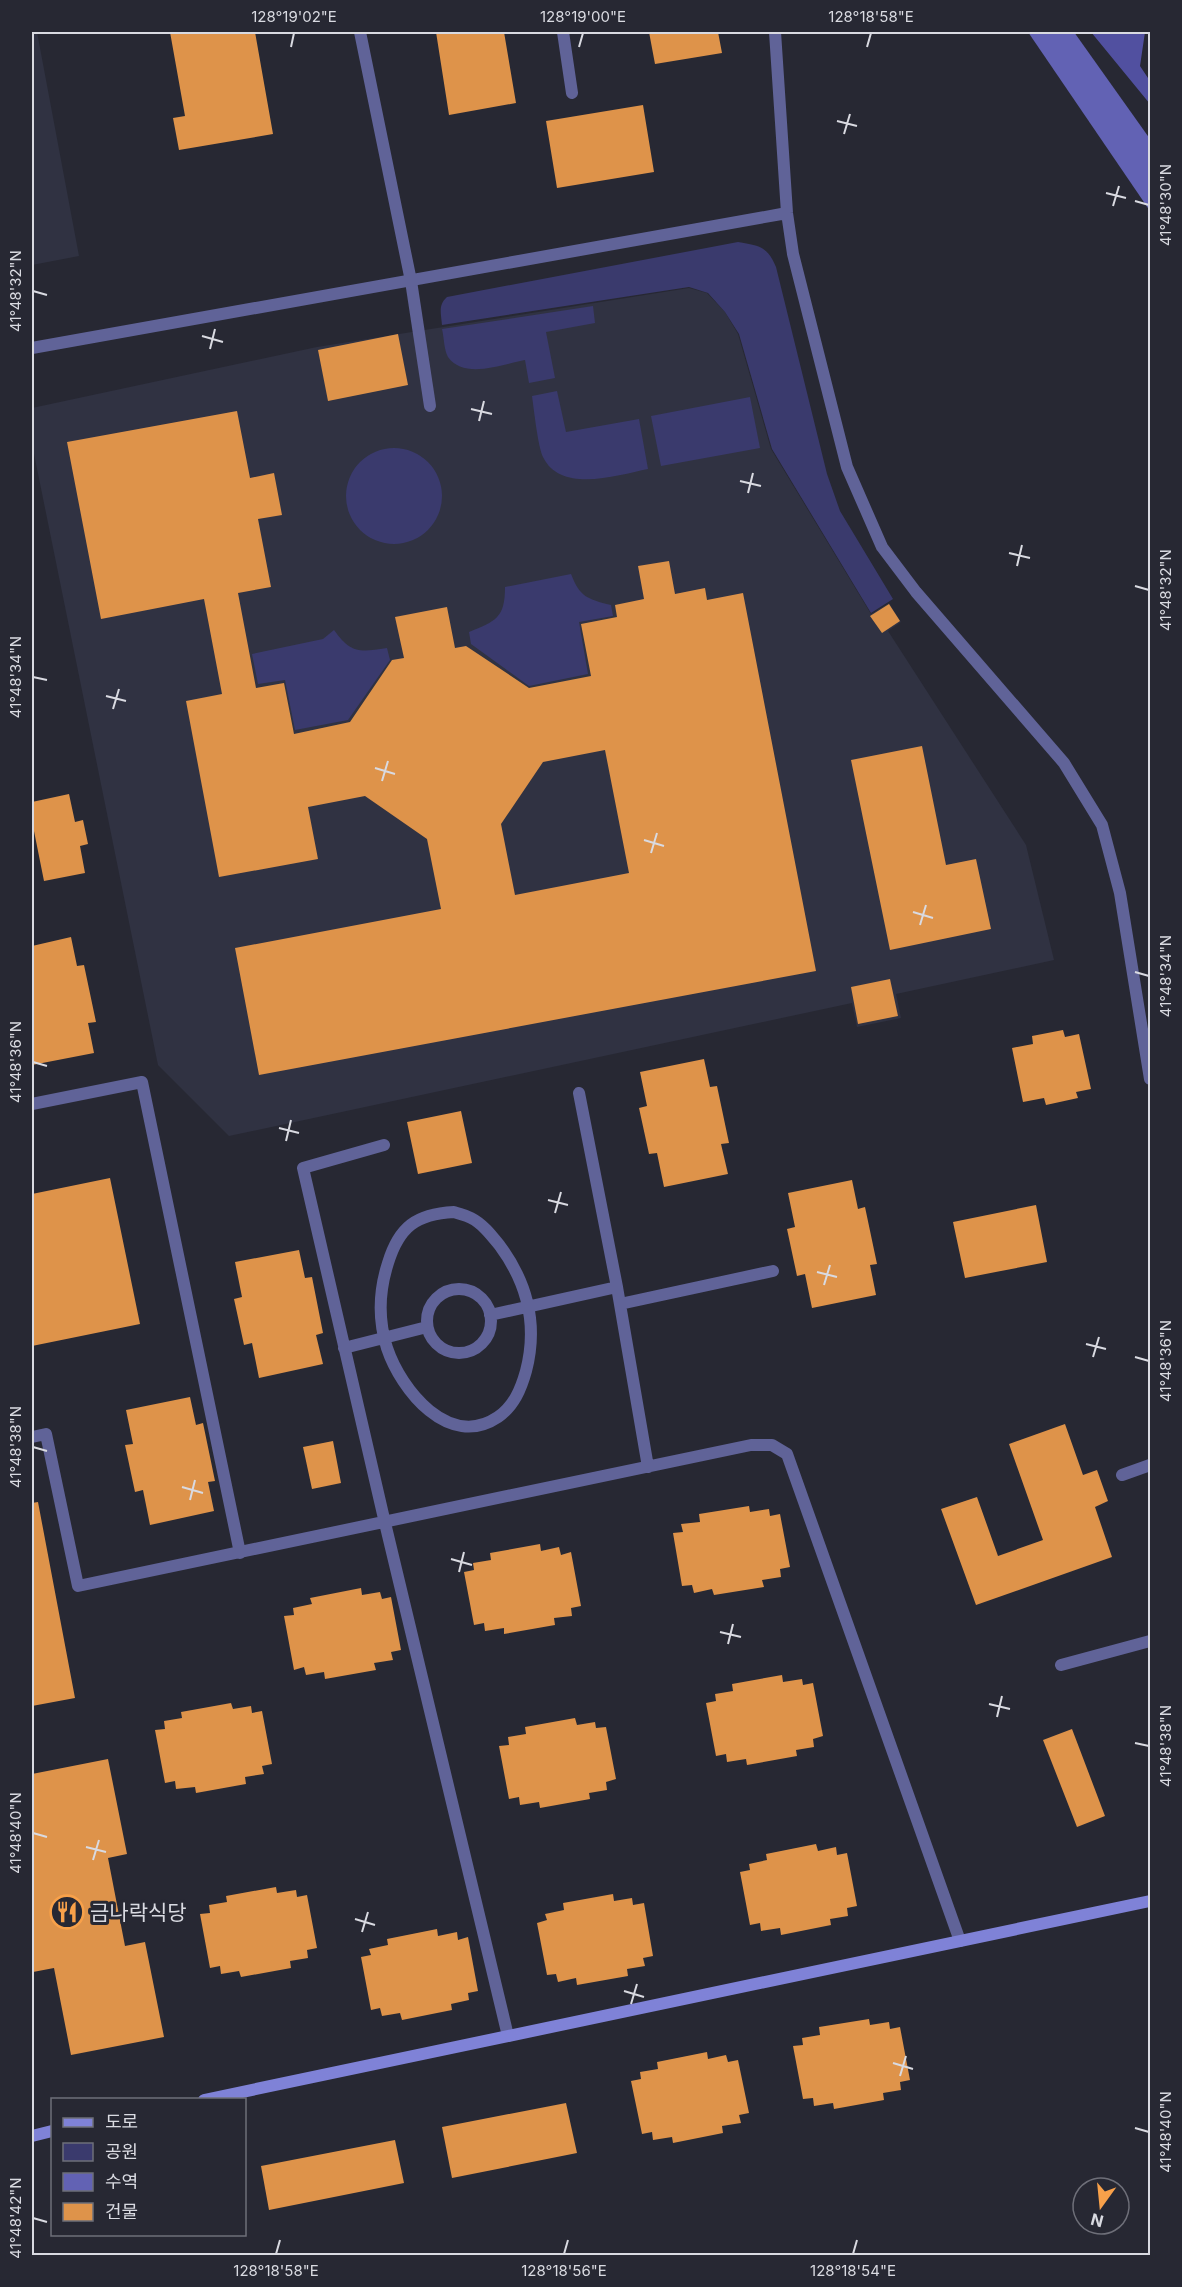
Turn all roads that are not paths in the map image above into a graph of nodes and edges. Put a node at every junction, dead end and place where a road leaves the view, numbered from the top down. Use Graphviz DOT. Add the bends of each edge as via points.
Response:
graph roads {
  1 [pos="360,32"];
  2 [pos="563,32"];
  3 [pos="775,32"];
  4 [pos="572,93"];
  5 [pos="787,213"];
  6 [pos="411,281"];
  7 [pos="32,348"];
  8 [pos="430,406"];
  9 [pos="1150,1079"];
  10 [pos="579,1093"];
  11 [pos="32,1104"];
  12 [pos="384,1145"];
  13 [pos="774,1271"];
  14 [pos="617,1287"];
  15 [pos="620,1304"];
  16 [pos="528,1306"];
  17 [pos="490,1315"];
  18 [pos="427,1327"];
  19 [pos="385,1337"];
  20 [pos="344,1348"];
  21 [pos="32,1437"];
  22 [pos="1150,1465"];
  23 [pos="648,1467"];
  24 [pos="1122,1475"];
  25 [pos="385,1523"];
  26 [pos="240,1552"];
  27 [pos="1150,1641"];
  28 [pos="1061,1665"];
  29 [pos="1150,1901"];
  30 [pos="960,1941"];
  31 [pos="508,2036"];
  32 [pos="214,2098"];
  33 [pos="51,2131"];
  34 [pos="32,2136"];
  1 -- 6 [label="street"];
  2 -- 4 [label="street"];
  3 -- 5 [label="street"];
  5 -- 6 [label="street"];
  5 -- 9 [label="street" via="793,254 847,467 882,547 1064,763 1102,825 1120,893"];
  6 -- 7 [label="street"];
  6 -- 8 [label="street"];
  10 -- 14 [label="street"];
  11 -- 26 [label="street" via="142,1082"];
  12 -- 20 [label="street" via="303,1168"];
  13 -- 15 [label="street"];
  14 -- 15 [label="street"];
  14 -- 16 [label="street"];
  15 -- 23 [label="street"];
  16 -- 17 [label="street"];
  16 -- 19 [label="street" via="531,1338 522,1386 498,1418 479,1424 441,1420 425,1407 409,1390"];
  16 -- 19 [label="street" via="518,1272 488,1230 472,1218 454,1212 434,1213 401,1233 392,1251 380,1301"];
  17 -- 18 [label="street" via="490,1329 483,1342 472,1350 457,1353 444,1350"];
  17 -- 18 [label="street" via="485,1302 474,1292 446,1291 434,1300"];
  18 -- 19 [label="street"];
  19 -- 20 [label="street"];
  20 -- 25 [label="street"];
  21 -- 26 [label="street" via="46,1434 78,1586"];
  22 -- 24 [label="street"];
  23 -- 25 [label="street"];
  23 -- 30 [label="street" via="751,1445 772,1445 787,1454"];
  25 -- 26 [label="street"];
  25 -- 31 [label="street"];
  27 -- 28 [label="street"];
  29 -- 30 [label="street"];
  30 -- 31 [label="street"];
  31 -- 32 [label="street"];
  33 -- 34 [label="street"];
}
